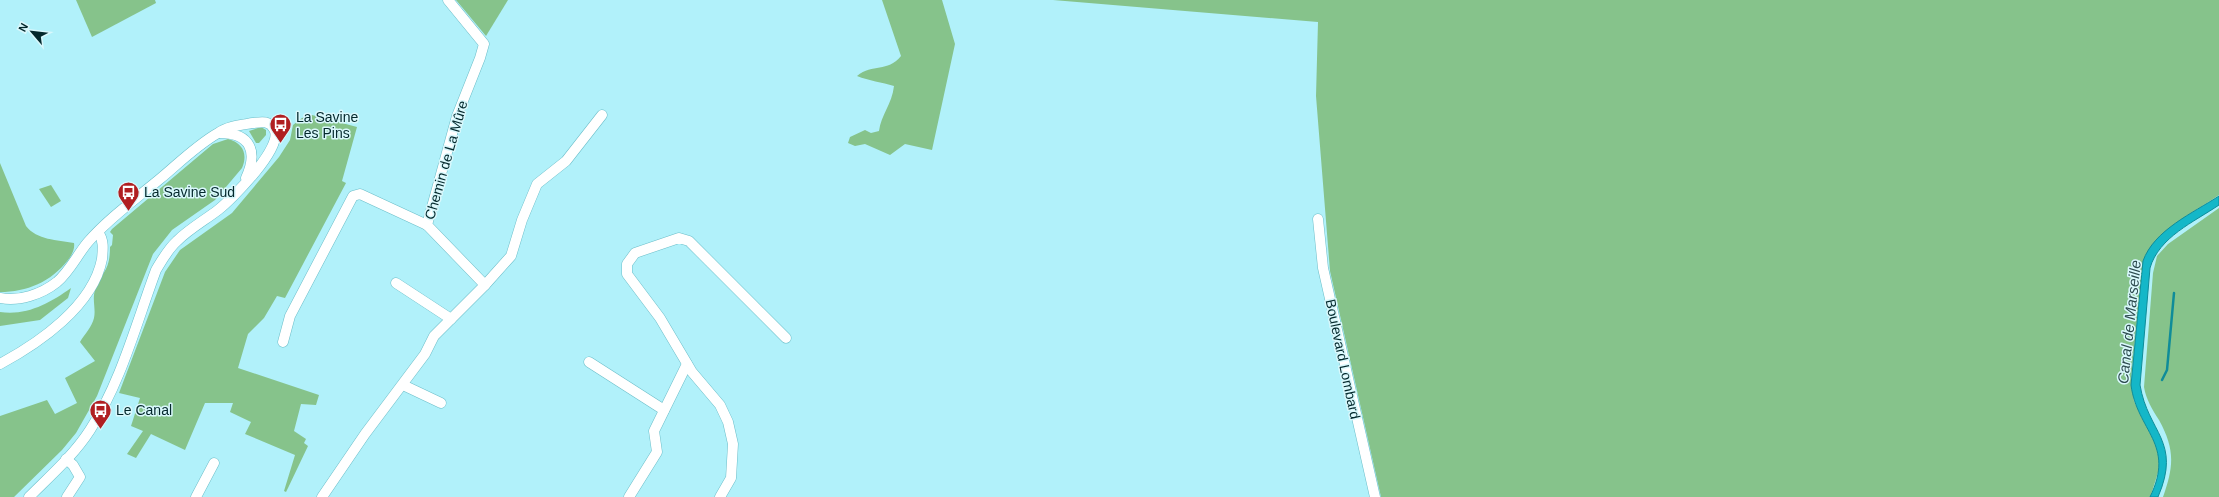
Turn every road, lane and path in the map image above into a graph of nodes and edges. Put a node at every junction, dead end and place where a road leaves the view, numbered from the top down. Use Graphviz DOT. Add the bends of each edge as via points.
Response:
graph roads {
  1 [pos="448,0"];
  2 [pos="602,115"];
  3 [pos="218,132"];
  4 [pos="241,187"];
  5 [pos="1318,219"];
  6 [pos="427,225"];
  7 [pos="98,232"];
  8 [pos="396,283"];
  9 [pos="484,285"];
  10 [pos="0,298"];
  11 [pos="451,319"];
  12 [pos="786,338"];
  13 [pos="283,342"];
  14 [pos="589,362"];
  15 [pos="0,364"];
  16 [pos="687,364"];
  17 [pos="403,385"];
  18 [pos="441,403"];
  19 [pos="664,410"];
  20 [pos="66,459"];
  21 [pos="214,463"];
  22 [pos="29,497"];
  23 [pos="67,497"];
  24 [pos="196,497"];
  25 [pos="322,497"];
  26 [pos="629,497"];
  27 [pos="720,497"];
  28 [pos="1375,497"];
  1 -- 6 [label="street, Chemin de La Mûre" via="484,44 457,116"];
  2 -- 9 [label="street" via="566,160 538,184 522,220 511,256"];
  3 -- 4 [label="street" via="243,137 251,148 252,162"];
  3 -- 4 [label="street" via="237,126 267,122 276,130 274,142 256,170"];
  3 -- 7 [label="street"];
  4 -- 20 [label="street" via="217,210 177,241 164,256 156,270 117,377 103,407 90,430"];
  5 -- 28 [label="street, Boulevard Lombard" via="1325,275"];
  6 -- 9 [label="street, Chemin de La Mûre"];
  6 -- 13 [label="street" via="360,194 352,196 290,316"];
  7 -- 10 [label="street" via="57,282 32,295"];
  7 -- 15 [label="street" via="103,243 101,261 88,291 51,330"];
  8 -- 11 [label="street"];
  9 -- 11 [label="street"];
  11 -- 17 [label="street" via="434,336 425,354"];
  12 -- 16 [label="street" via="689,240 679,238 635,253 627,264 627,274 660,318"];
  14 -- 19 [label="street"];
  16 -- 19 [label="street"];
  16 -- 27 [label="street" via="720,405 728,422 733,444 731,478"];
  17 -- 18 [label="street"];
  17 -- 25 [label="street" via="365,434"];
  19 -- 26 [label="street" via="654,431 657,452"];
  20 -- 22 [label="street"];
  20 -- 23 [label="street" via="80,477"];
  21 -- 24 [label="street"];
}
